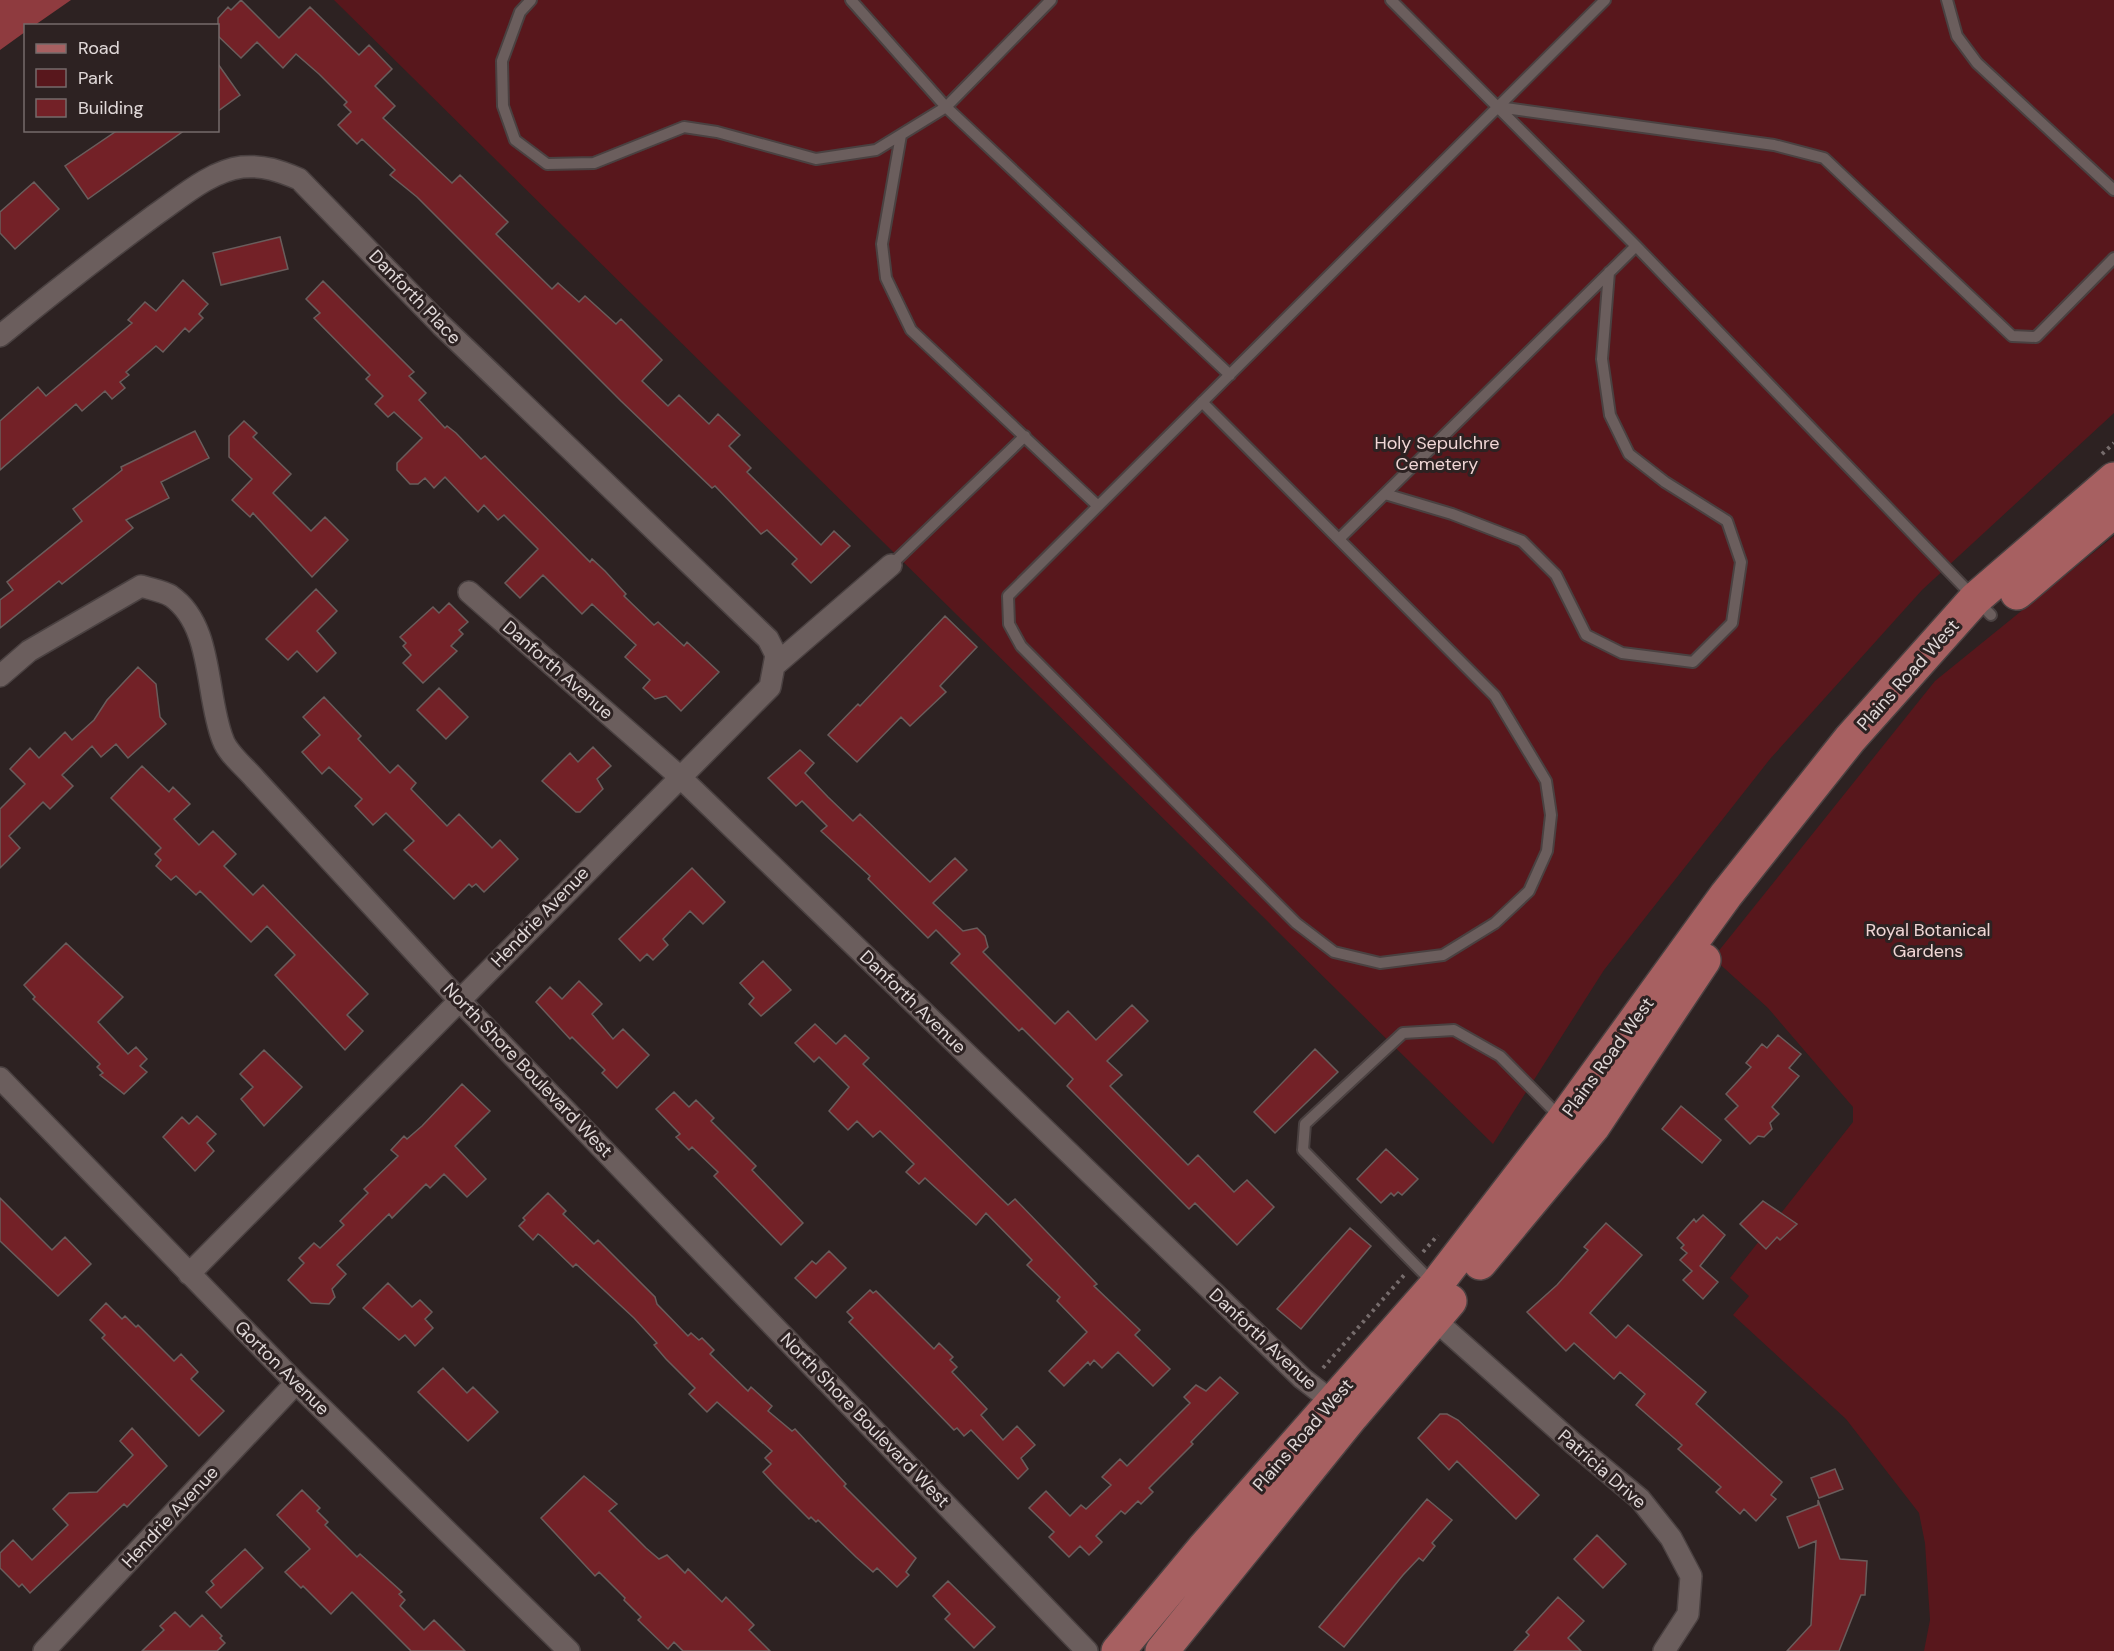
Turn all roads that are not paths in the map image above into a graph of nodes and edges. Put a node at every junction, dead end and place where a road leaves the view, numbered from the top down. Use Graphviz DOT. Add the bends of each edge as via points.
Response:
graph roads {
  1 [pos="531,0"];
  2 [pos="851,0"];
  3 [pos="1051,0"];
  4 [pos="1391,0"];
  5 [pos="1605,0"];
  6 [pos="1947,0"];
  7 [pos="945,107"];
  8 [pos="1498,107"];
  9 [pos="901,135"];
  10 [pos="2114,190"];
  11 [pos="1636,246"];
  12 [pos="2114,258"];
  13 [pos="1609,272"];
  14 [pos="0,336"];
  15 [pos="1230,375"];
  16 [pos="1202,402"];
  17 [pos="1024,436"];
  18 [pos="2114,479"];
  19 [pos="1385,494"];
  20 [pos="1098,506"];
  21 [pos="2114,511"];
  22 [pos="1339,539"];
  23 [pos="891,565"];
  24 [pos="469,592"];
  25 [pos="1983,607"];
  26 [pos="774,666"];
  27 [pos="0,676"];
  28 [pos="679,776"];
  29 [pos="459,1000"];
  30 [pos="0,1078"];
  31 [pos="1563,1120"];
  32 [pos="189,1274"];
  33 [pos="1436,1285"];
  34 [pos="1436,1320"];
  35 [pos="296,1383"];
  36 [pos="1342,1409"];
  37 [pos="44,1651"];
  38 [pos="569,1651"];
  39 [pos="1087,1651"];
  40 [pos="1118,1651"];
  41 [pos="1162,1651"];
  42 [pos="1664,1651"];
  1 -- 9 [label="lane" via="520,12 502,61 503,105 515,140 547,164 594,163 684,127 816,159 876,150"];
  2 -- 7 [label="lane"];
  3 -- 7 [label="lane"];
  4 -- 8 [label="lane"];
  5 -- 8 [label="lane"];
  6 -- 10 [label="lane" via="1957,36 1977,63"];
  7 -- 9 [label="lane"];
  7 -- 15 [label="lane"];
  8 -- 11 [label="lane"];
  8 -- 12 [label="lane" via="1774,145 1824,158 2012,336 2036,337"];
  8 -- 15 [label="lane"];
  9 -- 17 [label="lane" via="882,244 886,278 911,330"];
  11 -- 13 [label="lane"];
  11 -- 25 [label="lane"];
  13 -- 19 [label="lane"];
  13 -- 19 [label="lane" via="1602,359 1611,415 1629,454 1727,521 1741,562 1732,623 1693,662 1622,652 1586,635 1556,575 1522,541"];
  14 -- 26 [label="street, Danforth Place" via="97,257 211,178 241,167 272,168 299,179 441,325 768,639 777,655"];
  15 -- 16 [label="lane"];
  16 -- 20 [label="lane"];
  16 -- 22 [label="lane"];
  17 -- 20 [label="lane"];
  17 -- 23 [label="lane"];
  18 -- 25 [label="main road, Plains Road West"];
  19 -- 22 [label="lane"];
  20 -- 22 [label="lane" via="1008,596 1009,624 1021,646 1296,923 1334,952 1380,963 1443,955 1495,923 1529,891 1547,851 1551,815 1546,781 1495,696"];
  21 -- 25 [label="main road, Plains Road West"];
  23 -- 26 [label="street, Hendrie Avenue"];
  24 -- 28 [label="street, Danforth Avenue"];
  25 -- 31 [label="main road, Plains Road West" via="1850,739 1726,895"];
  25 -- 34 [label="main road, Plains Road West" via="1817,808 1718,940 1593,1126"];
  26 -- 28 [label="street, Hendrie Avenue" via="770,687"];
  27 -- 29 [label="street, North Shore Boulevard West" via="29,651 141,586 170,595 192,616 224,742"];
  28 -- 29 [label="street, Hendrie Avenue"];
  28 -- 36 [label="street, Danforth Avenue" via="1302,1378"];
  29 -- 32 [label="street, Hendrie Avenue"];
  29 -- 39 [label="street, North Shore Boulevard West"];
  30 -- 32 [label="street, Gorton Avenue"];
  31 -- 33 [label="main road, Plains Road West"];
  31 -- 33 [label="lane" via="1500,1056 1454,1030 1402,1033 1305,1124 1303,1150"];
  32 -- 35 [label="street, Gorton Avenue"];
  33 -- 36 [label="main road, Plains Road West"];
  34 -- 36 [label="main road, Plains Road West"];
  34 -- 42 [label="street, Patricia Drive" via="1640,1499 1671,1538 1691,1576 1688,1614"];
  35 -- 37 [label="street, Hendrie Avenue"];
  35 -- 38 [label="street, Gorton Avenue"];
  36 -- 40 [label="main road, Plains Road West" via="1203,1549"];
  36 -- 41 [label="main road, Plains Road West"];
}
